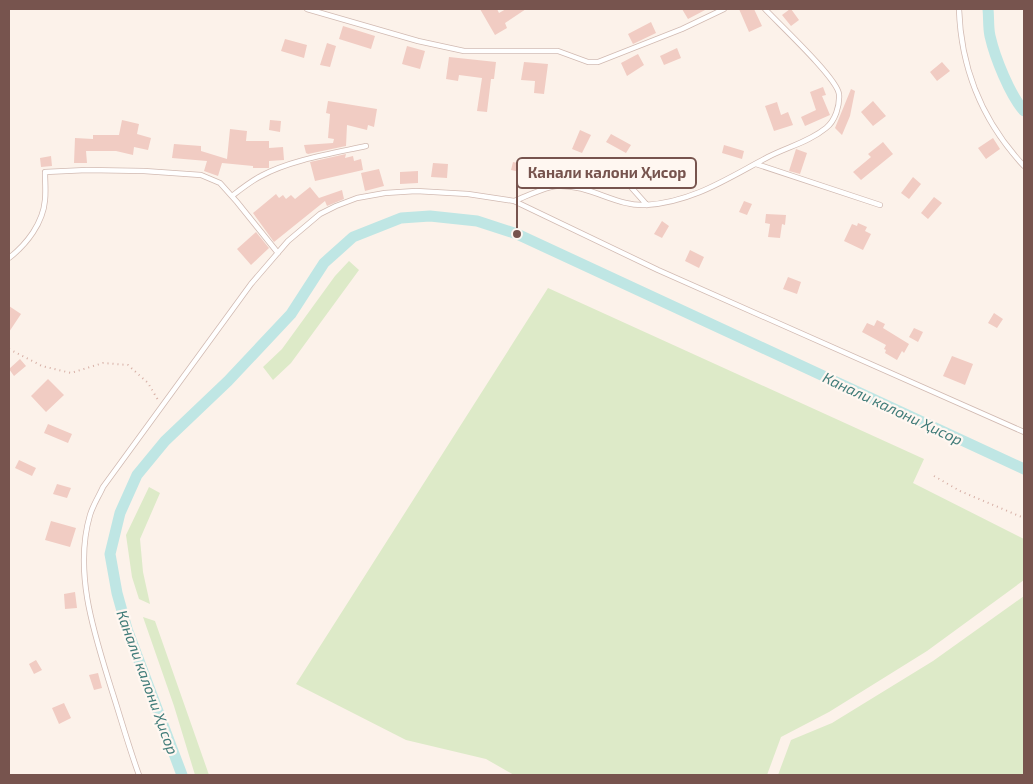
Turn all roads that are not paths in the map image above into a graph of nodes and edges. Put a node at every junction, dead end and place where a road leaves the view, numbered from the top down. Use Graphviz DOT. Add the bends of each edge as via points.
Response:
graph roads {
  1 [pos="307,9"];
  2 [pos="724,9"];
  3 [pos="765,9"];
  4 [pos="958,9"];
  5 [pos="366,146"];
  6 [pos="756,164"];
  7 [pos="1024,166"];
  8 [pos="614,168"];
  9 [pos="232,196"];
  10 [pos="514,201"];
  11 [pos="647,205"];
  12 [pos="880,205"];
  13 [pos="278,253"];
  14 [pos="9,258"];
  15 [pos="1024,432"];
  16 [pos="139,775"];
  1 -- 2 [label="lane" via="464,51 558,51 588,62 598,62"];
  3 -- 6 [label="lane" via="829,75 839,93 836,113 827,127"];
  4 -- 7 [label="lane" via="968,74 982,108 998,135"];
  5 -- 9 [label="lane" via="310,158 274,170 261,175"];
  6 -- 11 [label="lane" via="705,191"];
  6 -- 12 [label="lane"];
  8 -- 11 [label="lane"];
  9 -- 13 [label="lane"];
  9 -- 14 [label="lane" via="220,183 201,175 144,171 45,172 45,200 38,225 22,247"];
  10 -- 11 [label="lane" via="556,186 584,188 634,205"];
  10 -- 13 [label="lane" via="416,191 357,198 320,214"];
  10 -- 15 [label="lane" via="658,270"];
  13 -- 16 [label="lane" via="103,487 90,514 84,576 91,616"];
}
